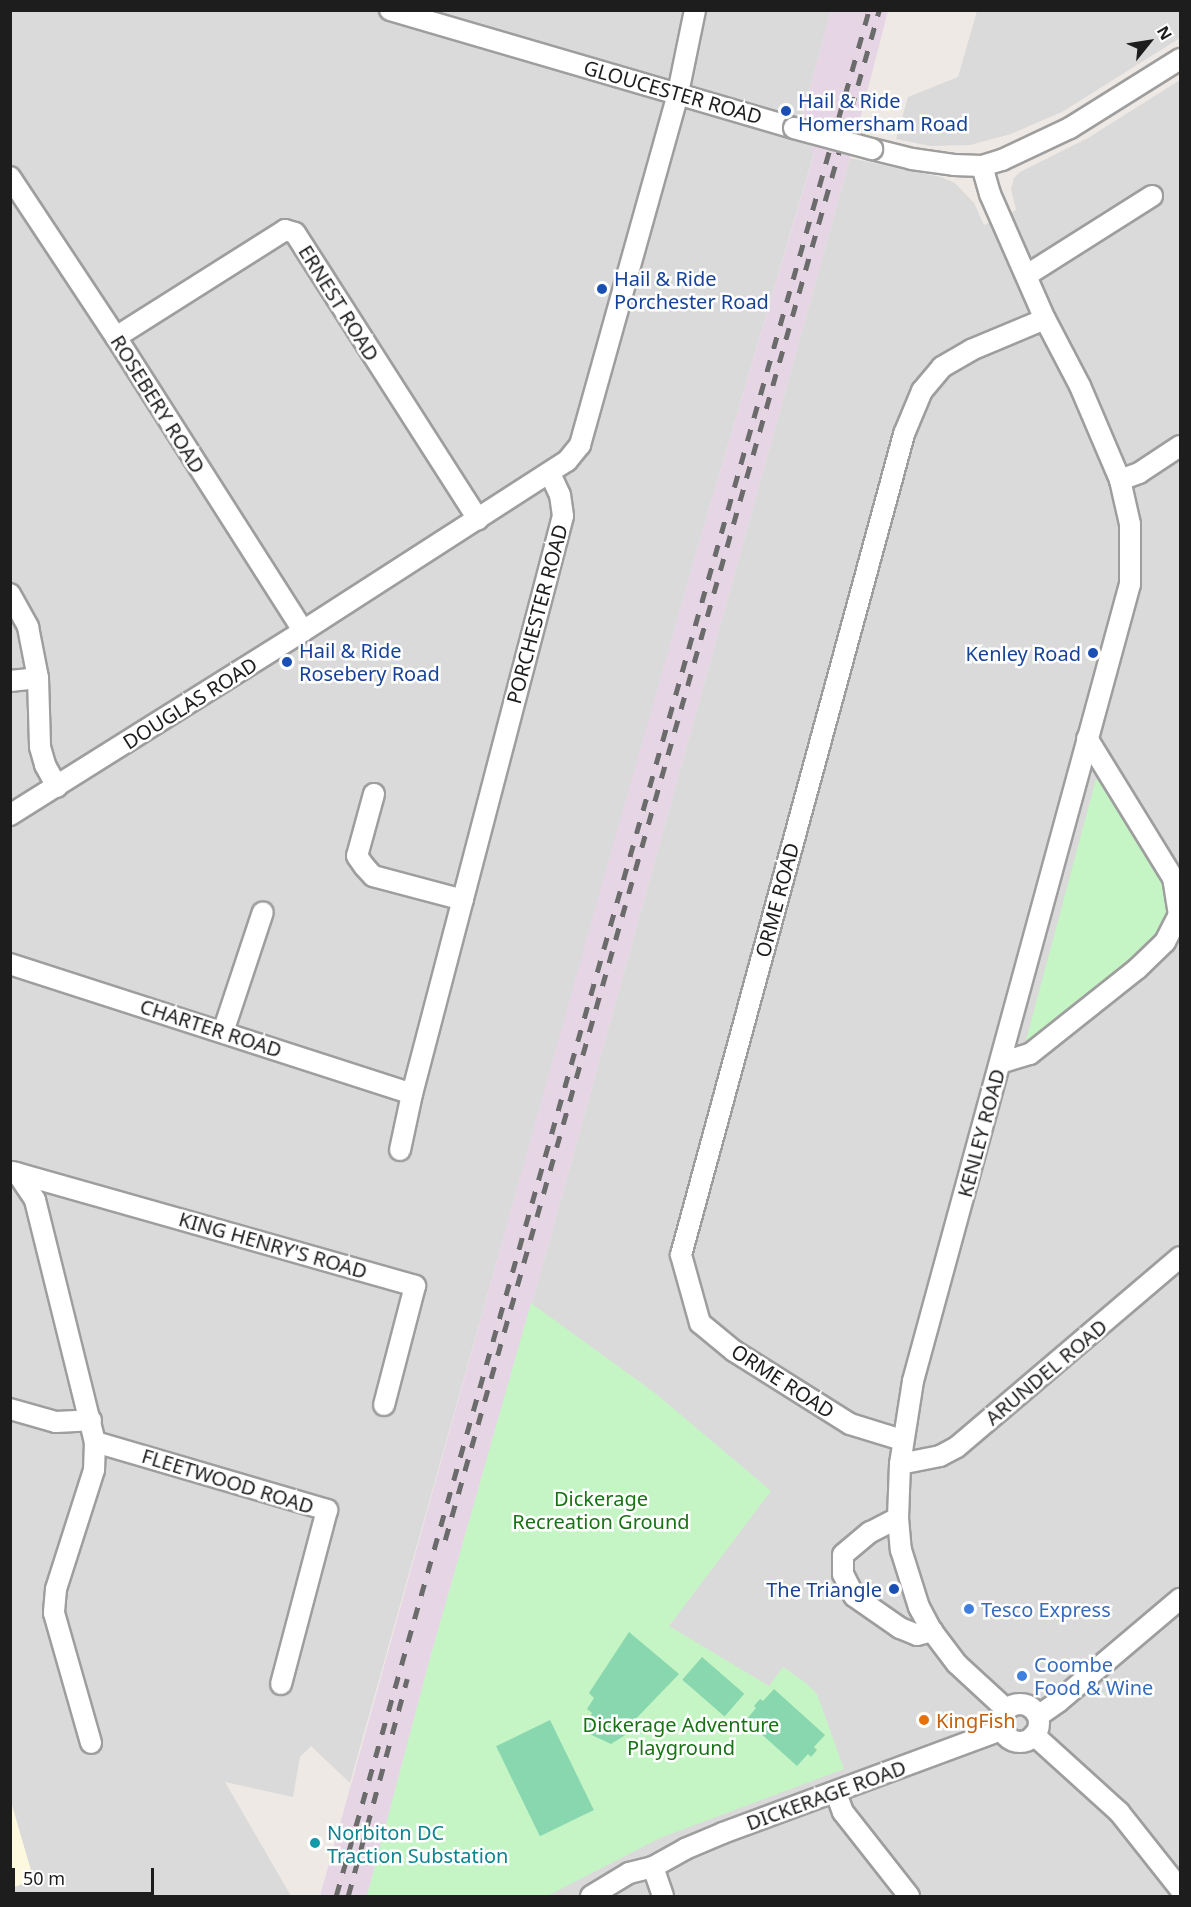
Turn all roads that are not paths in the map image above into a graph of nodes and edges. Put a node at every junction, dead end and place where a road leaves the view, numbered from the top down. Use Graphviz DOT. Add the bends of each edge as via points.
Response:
graph roads {
  1 [pos="390,10"];
  2 [pos="695,10"];
  3 [pos="440,18"];
  4 [pos="1180,59"];
  5 [pos="678,93"];
  6 [pos="982,166"];
  7 [pos="10,177"];
  8 [pos="1152,196"];
  9 [pos="1027,275"];
  10 [pos="1045,319"];
  11 [pos="116,337"];
  12 [pos="1180,446"];
  13 [pos="550,474"];
  14 [pos="1120,480"];
  15 [pos="478,519"];
  16 [pos="10,594"];
  17 [pos="303,632"];
  18 [pos="38,678"];
  19 [pos="10,681"];
  20 [pos="1088,738"];
  21 [pos="57,787"];
  22 [pos="374,794"];
  23 [pos="10,815"];
  24 [pos="463,900"];
  25 [pos="263,912"];
  26 [pos="10,964"];
  27 [pos="223,1032"];
  28 [pos="1000,1063"];
  29 [pos="412,1094"];
  30 [pos="400,1150"];
  31 [pos="14,1172"];
  32 [pos="1180,1257"];
  33 [pos="384,1405"];
  34 [pos="10,1409"];
  35 [pos="91,1420"];
  36 [pos="902,1440"];
  37 [pos="95,1442"];
  38 [pos="900,1464"];
  39 [pos="898,1518"];
  40 [pos="1180,1599"];
  41 [pos="932,1631"];
  42 [pos="281,1684"];
  43 [pos="1006,1709"];
  44 [pos="1036,1725"];
  45 [pos="1002,1730"];
  46 [pos="91,1743"];
  47 [pos="836,1793"];
  48 [pos="653,1867"];
  49 [pos="1180,1889"];
  50 [pos="591,1896"];
  51 [pos="663,1896"];
  52 [pos="909,1896"];
  1 -- 3 [label="street, GLOUCESTER ROAD"];
  2 -- 5 [label="street"];
  3 -- 5 [label="street, GLOUCESTER ROAD"];
  4 -- 6 [label="street, GLOUCESTER ROAD" via="1070,128"];
  5 -- 6 [label="street, GLOUCESTER ROAD, bridge" via="912,159"];
  5 -- 13 [label="street" via="580,445"];
  6 -- 9 [label="street, KENLEY ROAD" via="990,194"];
  7 -- 11 [label="street, ROSEBERY ROAD"];
  8 -- 9 [label="street"];
  9 -- 10 [label="street, KENLEY ROAD"];
  10 -- 14 [label="street, KENLEY ROAD" via="1080,386"];
  10 -- 36 [label="street, ORME ROAD" via="971,350 942,367 922,391 904,434 681,1255 700,1323 725,1344 850,1424"];
  11 -- 15 [label="street, ERNEST ROAD" via="285,230 295,233"];
  11 -- 17 [label="street, ROSEBERY ROAD"];
  12 -- 14 [label="street" via="1139,473"];
  13 -- 15 [label="street, DOUGLAS ROAD"];
  13 -- 24 [label="street, PORCHESTER ROAD" via="560,495 563,516"];
  14 -- 20 [label="street, KENLEY ROAD" via="1130,524 1130,584"];
  15 -- 17 [label="street, DOUGLAS ROAD"];
  16 -- 18 [label="street" via="28,627"];
  17 -- 21 [label="street, DOUGLAS ROAD"];
  18 -- 19 [label="street"];
  18 -- 21 [label="street" via="40,747"];
  20 -- 28 [label="street, KENLEY ROAD"];
  20 -- 28 [label="street" via="1173,878 1179,915 1165,942 1137,969 1030,1054"];
  21 -- 23 [label="street, DOUGLAS ROAD"];
  22 -- 24 [label="street" via="357,856 364,866 373,876"];
  24 -- 29 [label="street, PORCHESTER ROAD"];
  25 -- 27 [label="street"];
  26 -- 27 [label="street, CHARTER ROAD"];
  27 -- 29 [label="street, CHARTER ROAD"];
  28 -- 36 [label="street, KENLEY ROAD" via="913,1381"];
  29 -- 30 [label="street, PORCHESTER ROAD"];
  31 -- 33 [label="street, KING HENRY'S ROAD" via="415,1286"];
  31 -- 35 [label="street" via="34,1200"];
  32 -- 38 [label="street, ARUNDEL ROAD" via="957,1447 940,1456"];
  34 -- 35 [label="street" via="56,1422"];
  35 -- 37 [label="street"];
  36 -- 38 [label="street, KENLEY ROAD"];
  37 -- 42 [label="street, FLEETWOOD ROAD" via="327,1510"];
  37 -- 46 [label="street" via="94,1470 56,1589 54,1613"];
  38 -- 39 [label="street, KENLEY ROAD"];
  39 -- 41 [label="street, KENLEY ROAD" via="909,1580"];
  39 -- 41 [label="street" via="870,1532 843,1555 843,1574 854,1596 900,1628 917,1635"];
  40 -- 44 [label="street"];
  41 -- 43 [label="street, KENLEY ROAD" via="957,1664"];
  43 -- 44 [label="street" via="1017,1703 1025,1704"];
  43 -- 45 [label="street"];
  44 -- 45 [label="street" via="1024,1741 1014,1740"];
  44 -- 49 [label="street" via="1119,1812"];
  45 -- 47 [label="street, DICKERAGE ROAD"];
  47 -- 48 [label="street, DICKERAGE ROAD" via="723,1833"];
  47 -- 52 [label="street" via="843,1812"];
  48 -- 50 [label="street, DICKERAGE ROAD" via="629,1873"];
  48 -- 51 [label="street"];
}
